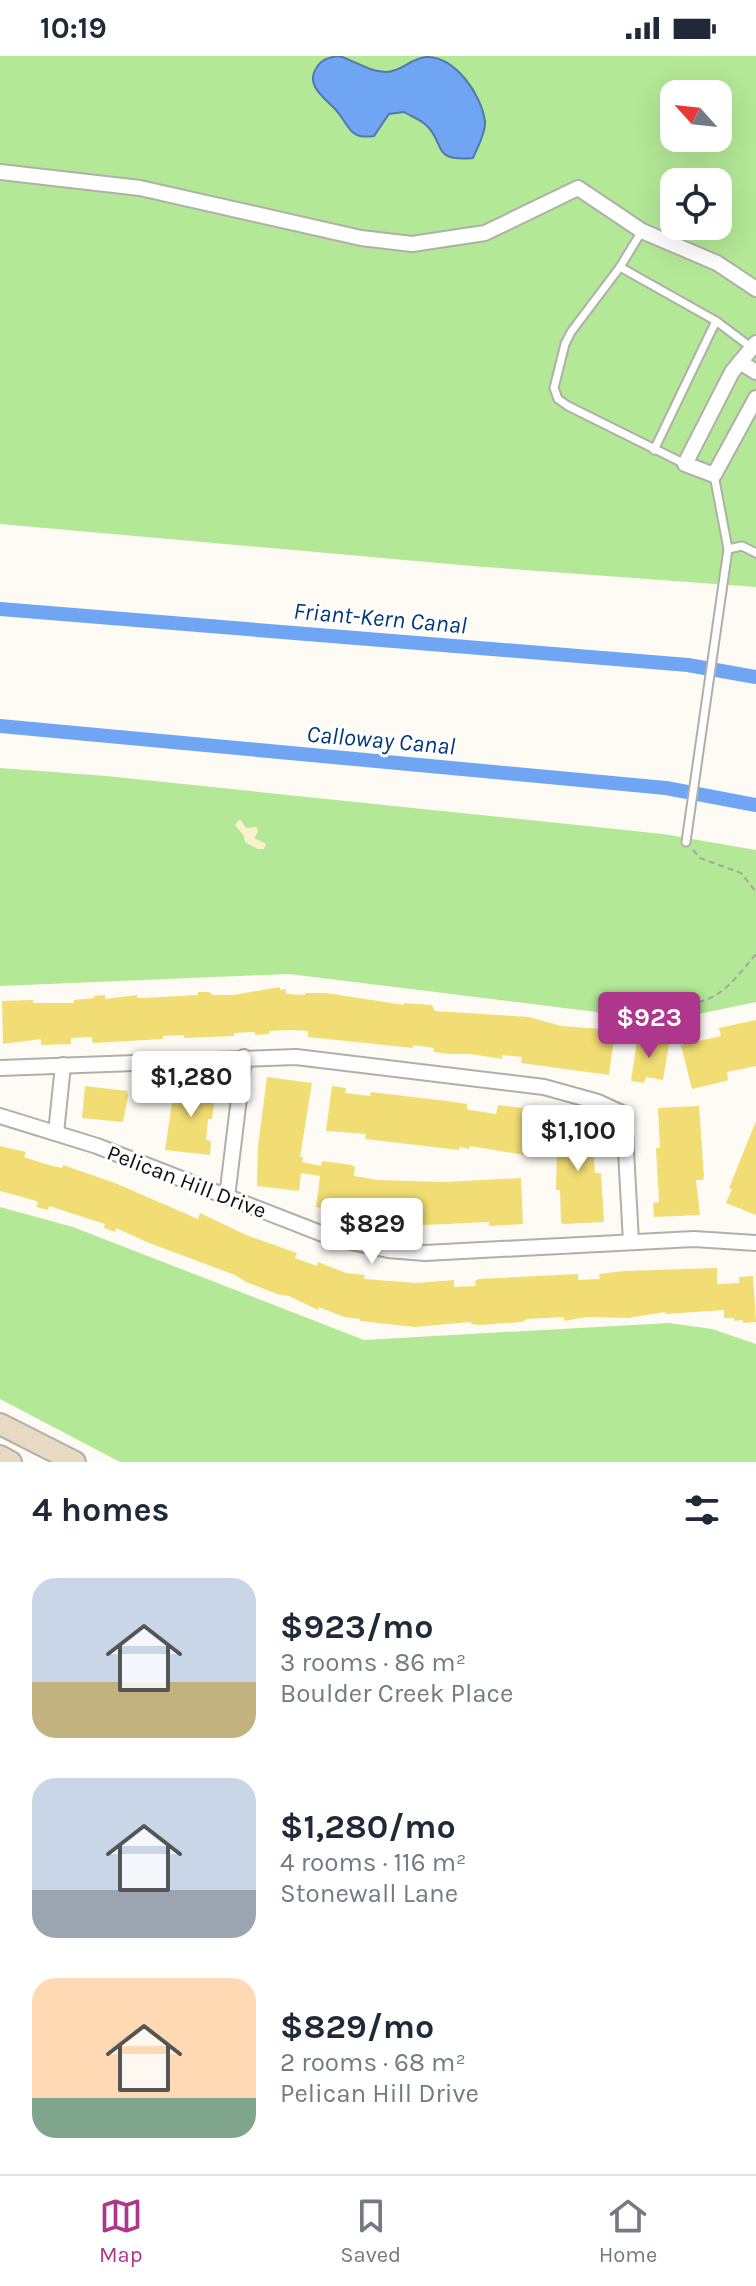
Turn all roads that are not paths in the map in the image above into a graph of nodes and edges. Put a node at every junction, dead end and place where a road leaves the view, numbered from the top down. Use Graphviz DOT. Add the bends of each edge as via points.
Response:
graph roads {
  1 [pos="0,172"];
  2 [pos="642,231"];
  3 [pos="620,267"];
  4 [pos="756,289"];
  5 [pos="716,321"];
  6 [pos="754,345"];
  7 [pos="740,362"];
  8 [pos="756,372"];
  9 [pos="756,398"];
  10 [pos="654,450"];
  11 [pos="685,464"];
  12 [pos="714,475"];
  13 [pos="728,549"];
  14 [pos="756,553"];
  15 [pos="686,842"];
  16 [pos="244,1057"];
  17 [pos="63,1065"];
  18 [pos="0,1068"];
  19 [pos="0,1116"];
  20 [pos="56,1133"];
  21 [pos="227,1197"];
  22 [pos="631,1242"];
  23 [pos="756,1243"];
  24 [pos="0,1424"];
  25 [pos="0,1456"];
  26 [pos="11,1462"];
  27 [pos="75,1462"];
  1 -- 2 [label="street" via="140,188 361,238 412,244 485,233 578,188"];
  2 -- 3 [label="lane"];
  2 -- 4 [label="street" via="717,263"];
  3 -- 5 [label="lane"];
  3 -- 10 [label="lane" via="571,332 554,388 568,406"];
  5 -- 6 [label="lane"];
  5 -- 10 [label="lane"];
  6 -- 7 [label="street"];
  7 -- 8 [label="street"];
  7 -- 11 [label="street"];
  9 -- 12 [label="street"];
  10 -- 11 [label="lane"];
  11 -- 12 [label="street"];
  12 -- 13 [label="lane"];
  13 -- 14 [label="lane" via="742,546"];
  13 -- 15 [label="lane"];
  16 -- 17 [label="street"];
  16 -- 21 [label="street"];
  16 -- 22 [label="street" via="296,1057 544,1087 624,1114"];
  17 -- 18 [label="street"];
  17 -- 20 [label="street"];
  19 -- 20 [label="street, Pelican Hill Drive"];
  20 -- 21 [label="street, Pelican Hill Drive"];
  21 -- 22 [label="street, Pelican Hill Drive" via="333,1238 388,1250 425,1253"];
  22 -- 23 [label="street, Pelican Hill Drive"];
  24 -- 27 [label="main road"];
  25 -- 26 [label="main road"];
}
